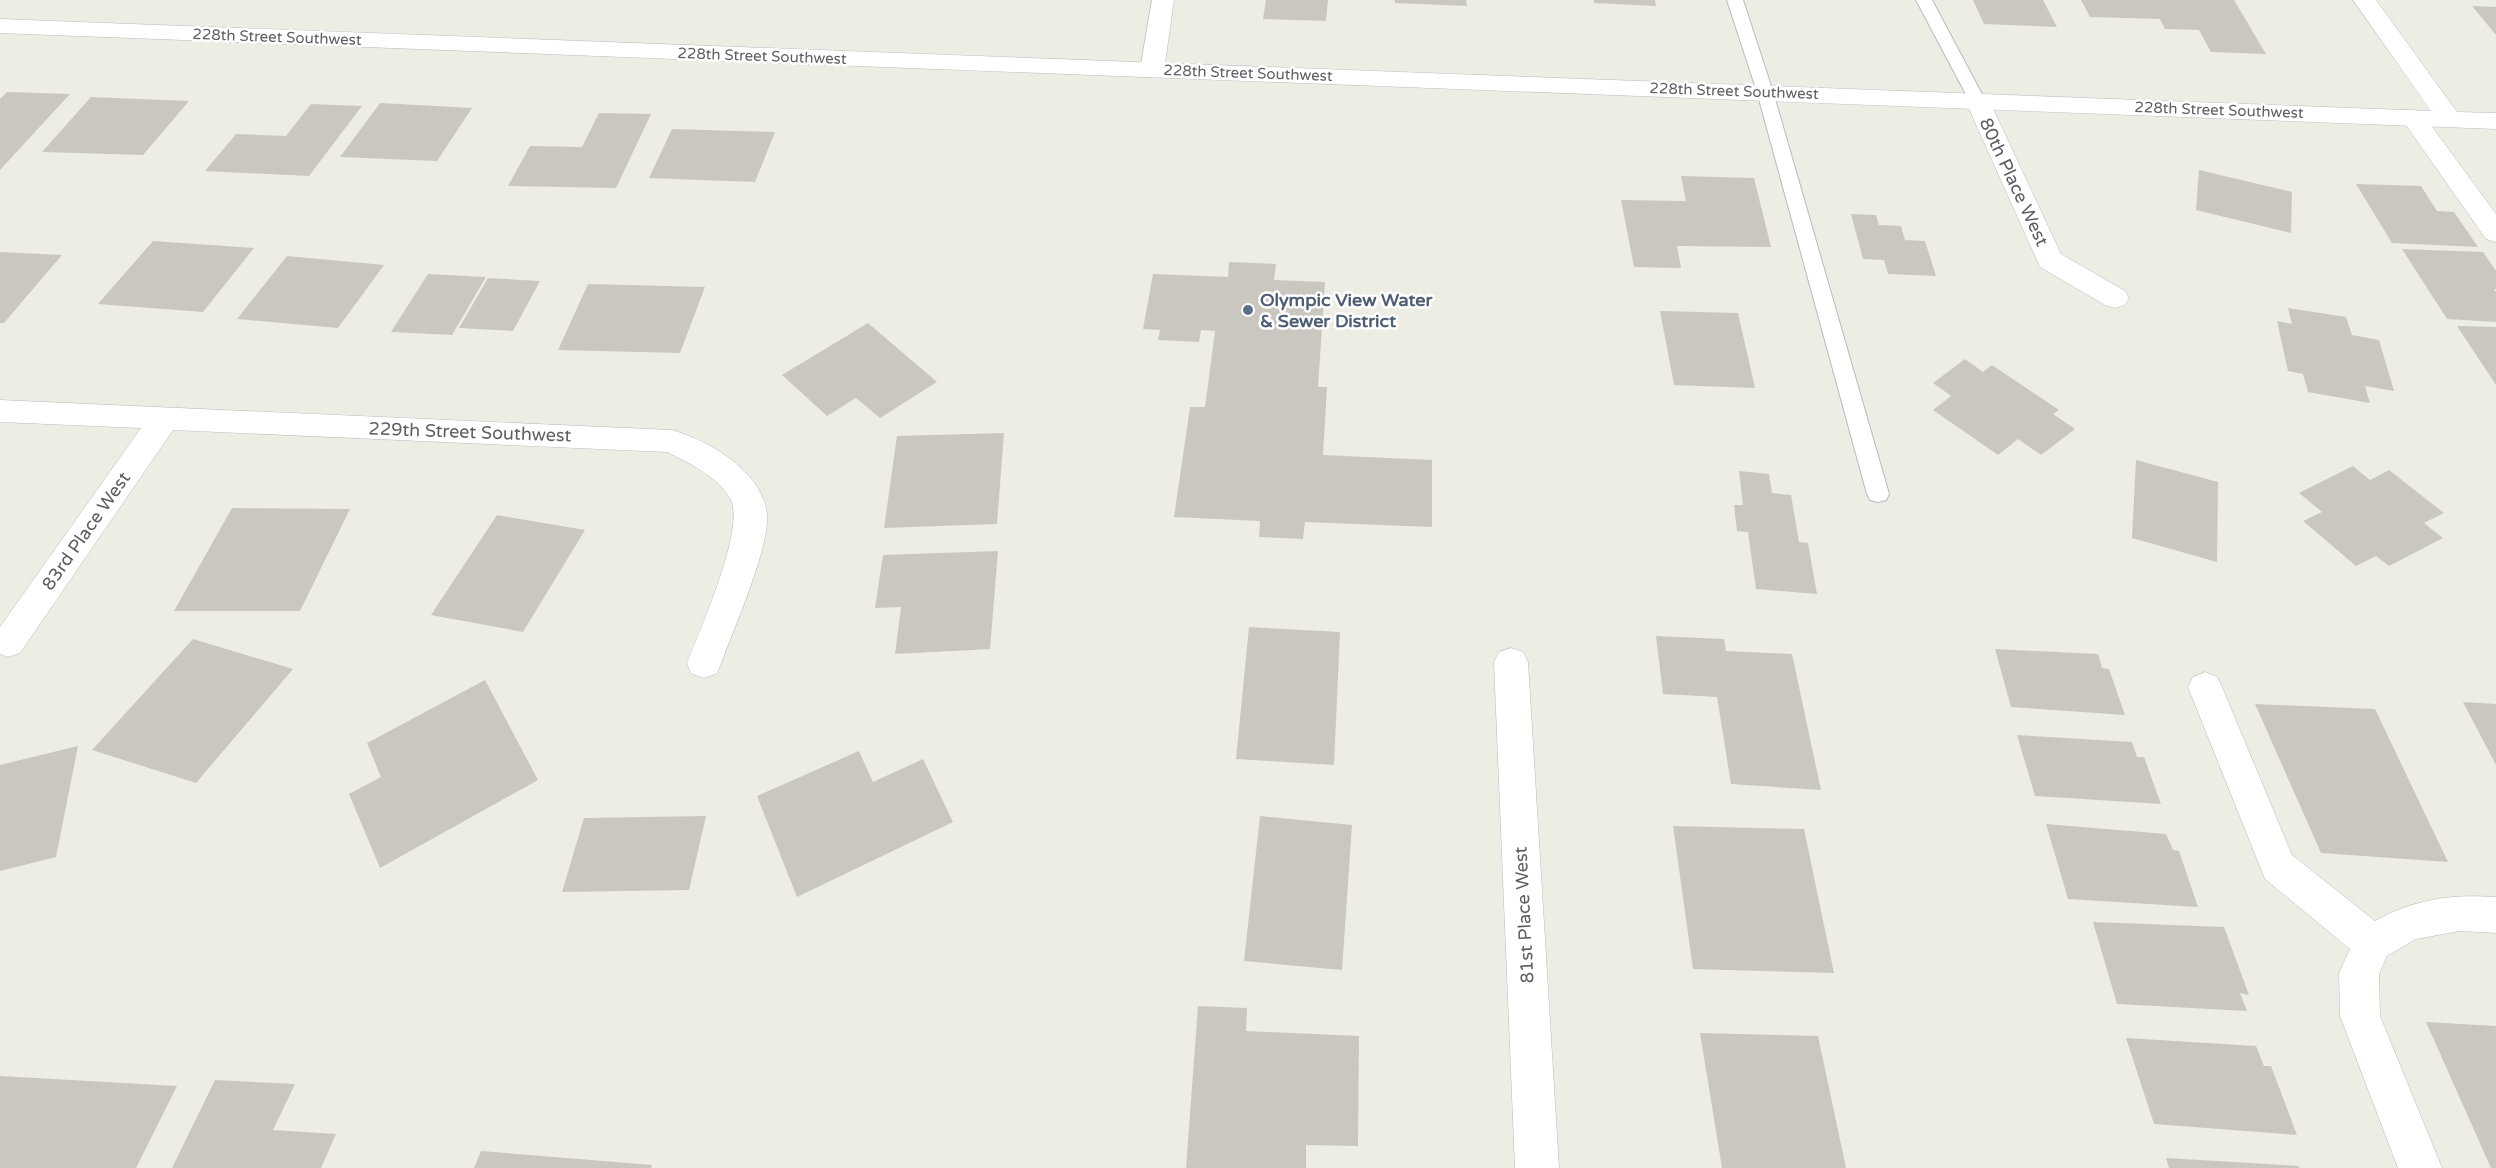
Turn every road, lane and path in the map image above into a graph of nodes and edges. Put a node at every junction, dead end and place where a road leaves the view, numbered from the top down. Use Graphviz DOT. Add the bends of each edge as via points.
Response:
graph roads {
  1 [pos="1163,0"];
  2 [pos="1735,0"];
  3 [pos="1924,0"];
  4 [pos="2364,0"];
  5 [pos="0,26"];
  6 [pos="1152,70"];
  7 [pos="1765,92"];
  8 [pos="1977,100"];
  9 [pos="2413,118"];
  10 [pos="2450,120"];
  11 [pos="2496,121"];
  12 [pos="2496,233"];
  13 [pos="2115,298"];
  14 [pos="0,411"];
  15 [pos="164,419"];
  16 [pos="1878,494"];
  17 [pos="8,643"];
  18 [pos="1510,662"];
  19 [pos="704,664"];
  20 [pos="2205,687"];
  21 [pos="2496,915"];
  22 [pos="2373,943"];
  23 [pos="1537,1168"];
  24 [pos="2420,1168"];
  1 -- 6 [label="street"];
  2 -- 7 [label="lane"];
  3 -- 8 [label="lane"];
  4 -- 10 [label="street"];
  5 -- 6 [label="street, 228th Street Southwest"];
  6 -- 7 [label="street, 228th Street Southwest"];
  7 -- 8 [label="street, 228th Street Southwest"];
  7 -- 16 [label="lane"];
  8 -- 9 [label="street, 228th Street Southwest"];
  8 -- 13 [label="street, 80th Place West" via="2050,260"];
  9 -- 10 [label="street, 228th Street Southwest"];
  9 -- 12 [label="street"];
  10 -- 11 [label="street, 228th Street Southwest"];
  14 -- 15 [label="street, 229th Street Southwest"];
  15 -- 17 [label="street, 83rd Place West"];
  15 -- 19 [label="street, 229th Street Southwest" via="672,441 713,461 739,488 751,514 743,552"];
  18 -- 23 [label="street, 81st Place West"];
  20 -- 22 [label="street" via="2278,867"];
  21 -- 22 [label="street" via="2460,913 2410,922"];
  22 -- 24 [label="street" via="2359,973 2360,1016"];
}
